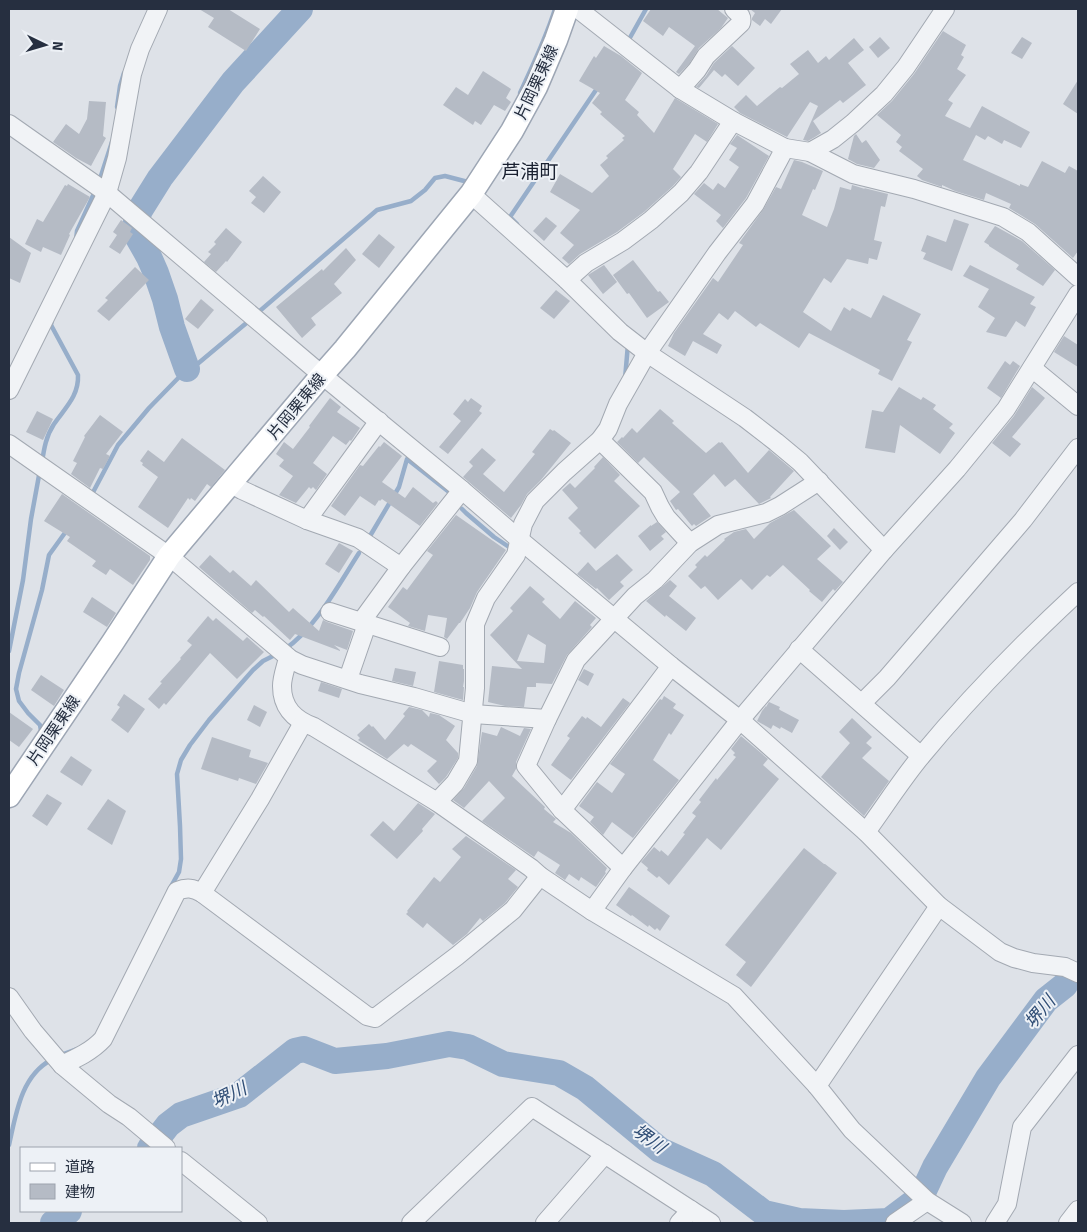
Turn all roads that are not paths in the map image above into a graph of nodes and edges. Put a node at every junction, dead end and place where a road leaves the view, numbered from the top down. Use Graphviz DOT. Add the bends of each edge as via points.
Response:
graph roads {
  1 [pos="158,9"];
  2 [pos="567,9"];
  3 [pos="578,9"];
  4 [pos="734,9"];
  5 [pos="945,9"];
  6 [pos="680,89"];
  7 [pos="733,122"];
  8 [pos="9,124"];
  9 [pos="785,148"];
  10 [pos="810,152"];
  11 [pos="107,193"];
  12 [pos="471,194"];
  13 [pos="571,276"];
  14 [pos="1078,277"];
  15 [pos="1078,294"];
  16 [pos="642,349"];
  17 [pos="1032,368"];
  18 [pos="322,375"];
  19 [pos="9,390"];
  20 [pos="1078,406"];
  21 [pos="379,422"];
  22 [pos="9,444"];
  23 [pos="604,444"];
  24 [pos="1078,448"];
  25 [pos="819,481"];
  26 [pos="230,484"];
  27 [pos="462,490"];
  28 [pos="307,520"];
  29 [pos="690,543"];
  30 [pos="525,544"];
  31 [pos="884,550"];
  32 [pos="169,556"];
  33 [pos="401,567"];
  34 [pos="1078,592"];
  35 [pos="330,612"];
  36 [pos="615,618"];
  37 [pos="364,623"];
  38 [pos="440,647"];
  39 [pos="800,649"];
  40 [pos="288,658"];
  41 [pos="670,666"];
  42 [pos="348,679"];
  43 [pos="862,703"];
  44 [pos="473,714"];
  45 [pos="547,719"];
  46 [pos="740,720"];
  47 [pos="303,723"];
  48 [pos="921,756"];
  49 [pos="9,796"];
  50 [pos="437,802"];
  51 [pos="562,810"];
  52 [pos="866,832"];
  53 [pos="623,868"];
  54 [pos="540,876"];
  55 [pos="202,893"];
  56 [pos="938,906"];
  57 [pos="592,911"];
  58 [pos="1078,973"];
  59 [pos="9,997"];
  60 [pos="1078,1055"];
  61 [pos="62,1064"];
  62 [pos="817,1086"];
  63 [pos="165,1147"];
  64 [pos="605,1154"];
  65 [pos="182,1162"];
  66 [pos="923,1198"];
  67 [pos="691,1210"];
  68 [pos="1078,1210"];
  69 [pos="258,1223"];
  70 [pos="411,1223"];
  71 [pos="545,1223"];
  72 [pos="679,1223"];
  73 [pos="711,1223"];
  74 [pos="895,1223"];
  75 [pos="962,1223"];
  76 [pos="995,1223"];
  77 [pos="1068,1223"];
  1 -- 11 [label="street" via="132,74 117,158"];
  2 -- 12 [label="main road, 片岡栗東線" via="536,87"];
  3 -- 6 [label="street"];
  4 -- 6 [label="street" via="741,16 741,22 706,56"];
  5 -- 10 [label="street" via="884,94 833,139"];
  6 -- 7 [label="street"];
  7 -- 9 [label="street"];
  7 -- 13 [label="street" via="699,172 681,192 651,220"];
  8 -- 11 [label="street"];
  9 -- 10 [label="street"];
  9 -- 16 [label="street" via="755,204"];
  10 -- 14 [label="street" via="853,174 914,188 1003,217 1028,232"];
  11 -- 18 [label="street"];
  11 -- 19 [label="street"];
  12 -- 13 [label="street"];
  12 -- 18 [label="main road, 片岡栗東線"];
  13 -- 16 [label="street" via="620,332"];
  15 -- 17 [label="street"];
  16 -- 23 [label="street"];
  16 -- 25 [label="street" via="745,418"];
  17 -- 20 [label="street"];
  17 -- 31 [label="street" via="1006,409 958,469"];
  18 -- 21 [label="street"];
  18 -- 26 [label="main road, 片岡栗東線"];
  21 -- 27 [label="street"];
  21 -- 28 [label="street"];
  22 -- 32 [label="street"];
  23 -- 29 [label="street" via="653,492 666,517"];
  23 -- 30 [label="street" via="564,472 535,501 523,524"];
  24 -- 43 [label="street" via="1023,520"];
  25 -- 29 [label="street" via="766,513 718,525"];
  25 -- 31 [label="street"];
  26 -- 28 [label="street"];
  26 -- 32 [label="main road, 片岡栗東線"];
  27 -- 30 [label="street"];
  27 -- 33 [label="street"];
  28 -- 33 [label="street" via="358,538"];
  29 -- 36 [label="street"];
  30 -- 36 [label="street"];
  30 -- 44 [label="street" via="486,598 475,624"];
  31 -- 39 [label="street"];
  32 -- 40 [label="street"];
  32 -- 49 [label="main road, 片岡栗東線"];
  33 -- 37 [label="street"];
  34 -- 48 [label="street" via="973,696"];
  35 -- 37 [label="street"];
  36 -- 41 [label="street"];
  36 -- 45 [label="street" via="576,660"];
  37 -- 38 [label="street"];
  37 -- 42 [label="street"];
  39 -- 43 [label="street"];
  39 -- 46 [label="street"];
  40 -- 42 [label="street"];
  40 -- 47 [label="street" via="282,684 283,700"];
  41 -- 46 [label="street"];
  41 -- 51 [label="street"];
  42 -- 44 [label="street"];
  43 -- 48 [label="street"];
  44 -- 45 [label="street"];
  44 -- 50 [label="street" via="468,761 455,784"];
  45 -- 51 [label="street" via="526,766"];
  46 -- 52 [label="street"];
  46 -- 53 [label="street"];
  47 -- 50 [label="street"];
  47 -- 55 [label="street"];
  48 -- 52 [label="street"];
  50 -- 54 [label="street"];
  51 -- 53 [label="street"];
  52 -- 56 [label="street"];
  53 -- 57 [label="street"];
  54 -- 55 [label="street" via="513,910 375,1018 367,1016"];
  54 -- 57 [label="street"];
  55 -- 61 [label="street" via="193,888 177,891 103,1039 96,1047"];
  56 -- 58 [label="street" via="1000,952"];
  56 -- 62 [label="street"];
  57 -- 62 [label="street" via="734,996"];
  59 -- 61 [label="street"];
  60 -- 76 [label="street" via="1022,1127 1007,1204"];
  61 -- 63 [label="street"];
  62 -- 66 [label="street" via="852,1130"];
  64 -- 67 [label="street"];
  64 -- 70 [label="street" via="532,1107"];
  64 -- 71 [label="street"];
  65 -- 69 [label="street"];
  66 -- 74 [label="street"];
  66 -- 75 [label="street"];
  67 -- 72 [label="street"];
  67 -- 73 [label="street"];
  68 -- 77 [label="street"];
}
